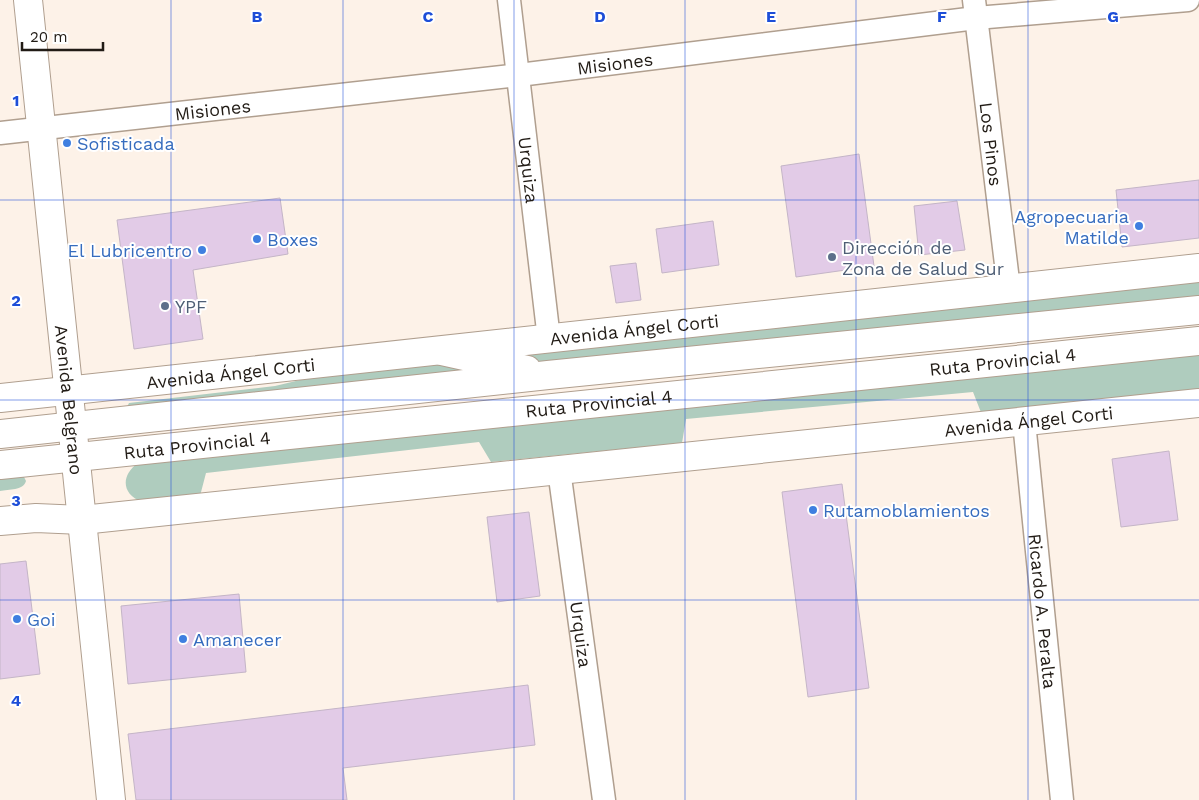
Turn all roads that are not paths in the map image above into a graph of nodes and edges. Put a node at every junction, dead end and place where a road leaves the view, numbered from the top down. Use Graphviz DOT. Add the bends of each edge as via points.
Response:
graph roads {
  1 [pos="28,0"];
  2 [pos="509,0"];
  3 [pos="1188,0"];
  4 [pos="975,9"];
  5 [pos="519,75"];
  6 [pos="42,128"];
  7 [pos="0,133"];
  8 [pos="1199,268"];
  9 [pos="1009,289"];
  10 [pos="1199,310"];
  11 [pos="549,339"];
  12 [pos="1199,341"];
  13 [pos="442,351"];
  14 [pos="548,375"];
  15 [pos="68,392"];
  16 [pos="0,398"];
  17 [pos="1199,404"];
  18 [pos="1024,422"];
  19 [pos="72,427"];
  20 [pos="0,434"];
  21 [pos="75,457"];
  22 [pos="0,465"];
  23 [pos="559,470"];
  24 [pos="82,520"];
  25 [pos="0,521"];
  26 [pos="111,800"];
  27 [pos="604,800"];
  28 [pos="1062,800"];
  1 -- 6 [label="main road, Avenida Belgrano"];
  2 -- 5 [label="street, Urquiza"];
  3 -- 4 [label="street, Misiones"];
  4 -- 5 [label="street, Misiones"];
  4 -- 9 [label="street, Los Pinos"];
  5 -- 6 [label="street, Misiones"];
  5 -- 11 [label="street, Urquiza"];
  6 -- 7 [label="street, Misiones"];
  6 -- 15 [label="main road, Avenida Belgrano"];
  8 -- 9 [label="main road, Avenida Ángel Corti"];
  9 -- 11 [label="main road, Avenida Ángel Corti"];
  10 -- 14 [label="main road, Ruta Provincial 4"];
  11 -- 13 [label="main road, Avenida Ángel Corti"];
  12 -- 21 [label="main road, Ruta Provincial 4"];
  13 -- 14 [label="main road"];
  13 -- 15 [label="main road, Avenida Ángel Corti"];
  14 -- 19 [label="main road, Ruta Provincial 4"];
  15 -- 16 [label="main road, Avenida Ángel Corti"];
  15 -- 19 [label="main road, Avenida Belgrano"];
  17 -- 18 [label="main road, Avenida Ángel Corti"];
  18 -- 23 [label="main road, Avenida Ángel Corti"];
  18 -- 28 [label="street, Ricardo A. Peralta"];
  19 -- 20 [label="main road, Ruta Provincial 4"];
  19 -- 21 [label="main road, Avenida Belgrano"];
  21 -- 22 [label="main road, Ruta Provincial 4"];
  21 -- 24 [label="main road, Avenida Belgrano"];
  23 -- 24 [label="main road, Avenida Ángel Corti"];
  23 -- 27 [label="street, Urquiza"];
  24 -- 25 [label="main road, Avenida Ángel Corti" via="36,518"];
  24 -- 26 [label="main road, Avenida Belgrano"];
}
